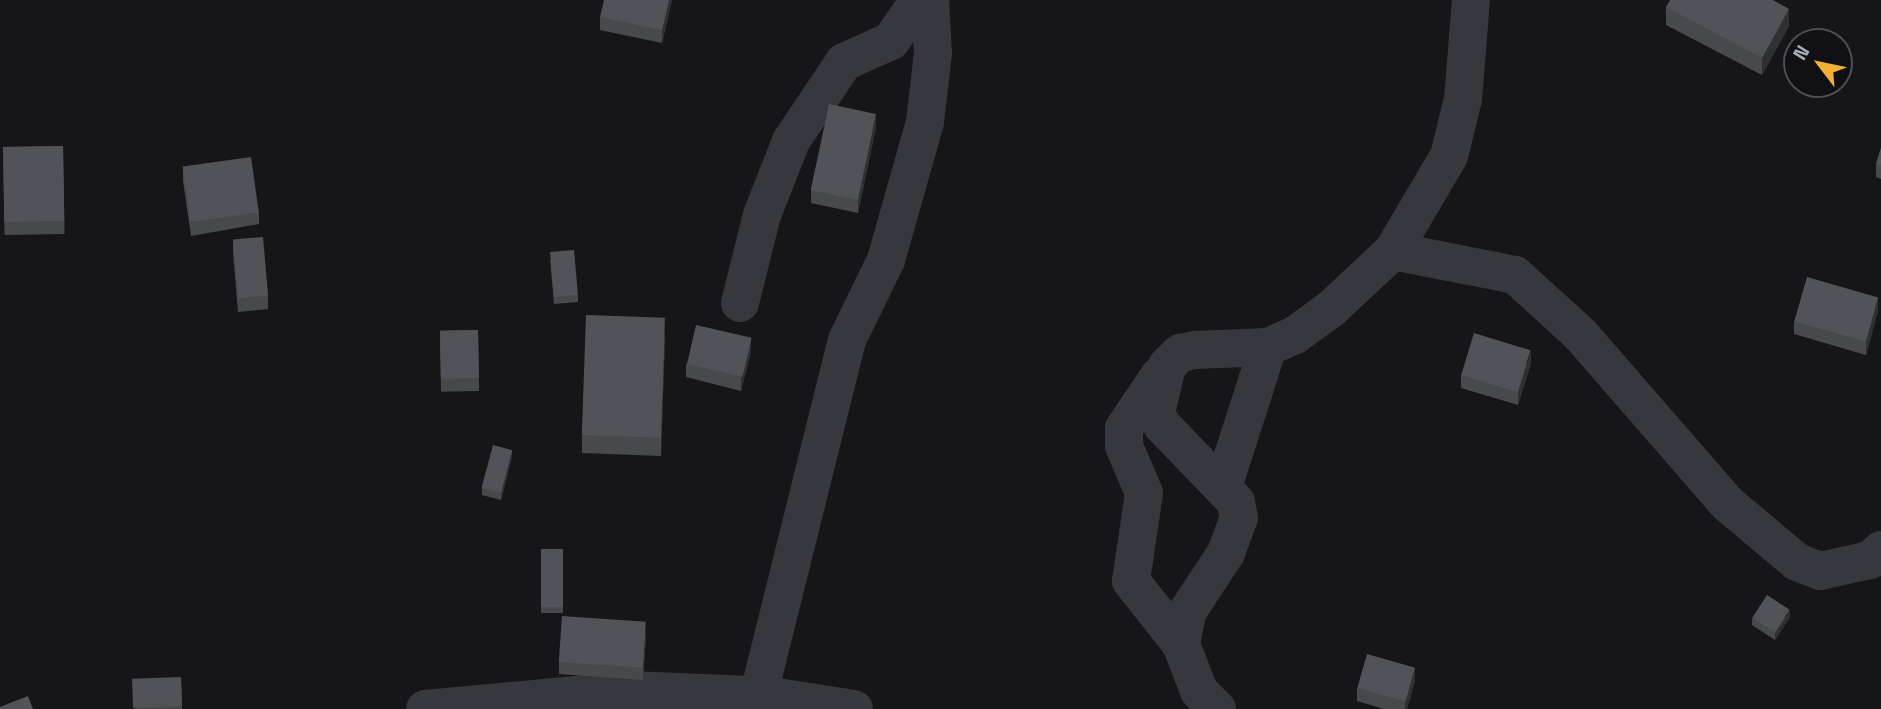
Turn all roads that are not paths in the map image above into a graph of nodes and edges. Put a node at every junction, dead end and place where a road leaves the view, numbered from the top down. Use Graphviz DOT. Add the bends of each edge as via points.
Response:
graph roads {
  1 [pos="919,0"];
  2 [pos="930,0"];
  3 [pos="1471,0"];
  4 [pos="1393,251"];
  5 [pos="740,303"];
  6 [pos="1268,347"];
  7 [pos="1167,366"];
  8 [pos="1223,487"];
  9 [pos="1881,550"];
  10 [pos="1181,644"];
  11 [pos="758,697"];
  12 [pos="425,709"];
  13 [pos="854,709"];
  14 [pos="1217,709"];
  1 -- 5 [label="street" via="891,41 844,62 791,141 762,215"];
  2 -- 11 [label="street" via="933,53 925,122 886,260 847,340"];
  3 -- 4 [label="street" via="1463,99 1449,156"];
  4 -- 6 [label="street" via="1332,308 1295,335"];
  4 -- 9 [label="street" via="1515,275 1580,334 1728,504 1797,562 1820,571 1870,560"];
  6 -- 7 [label="street" via="1195,349 1180,354"];
  6 -- 8 [label="street"];
  7 -- 8 [label="street" via="1156,413 1169,433"];
  7 -- 10 [label="street" via="1124,428 1124,446 1144,493 1131,581"];
  8 -- 10 [label="street" via="1236,502 1239,518 1226,553 1188,612"];
  10 -- 14 [label="street" via="1199,691"];
  11 -- 12 [label="street" via="630,690"];
  11 -- 13 [label="street"];
}
